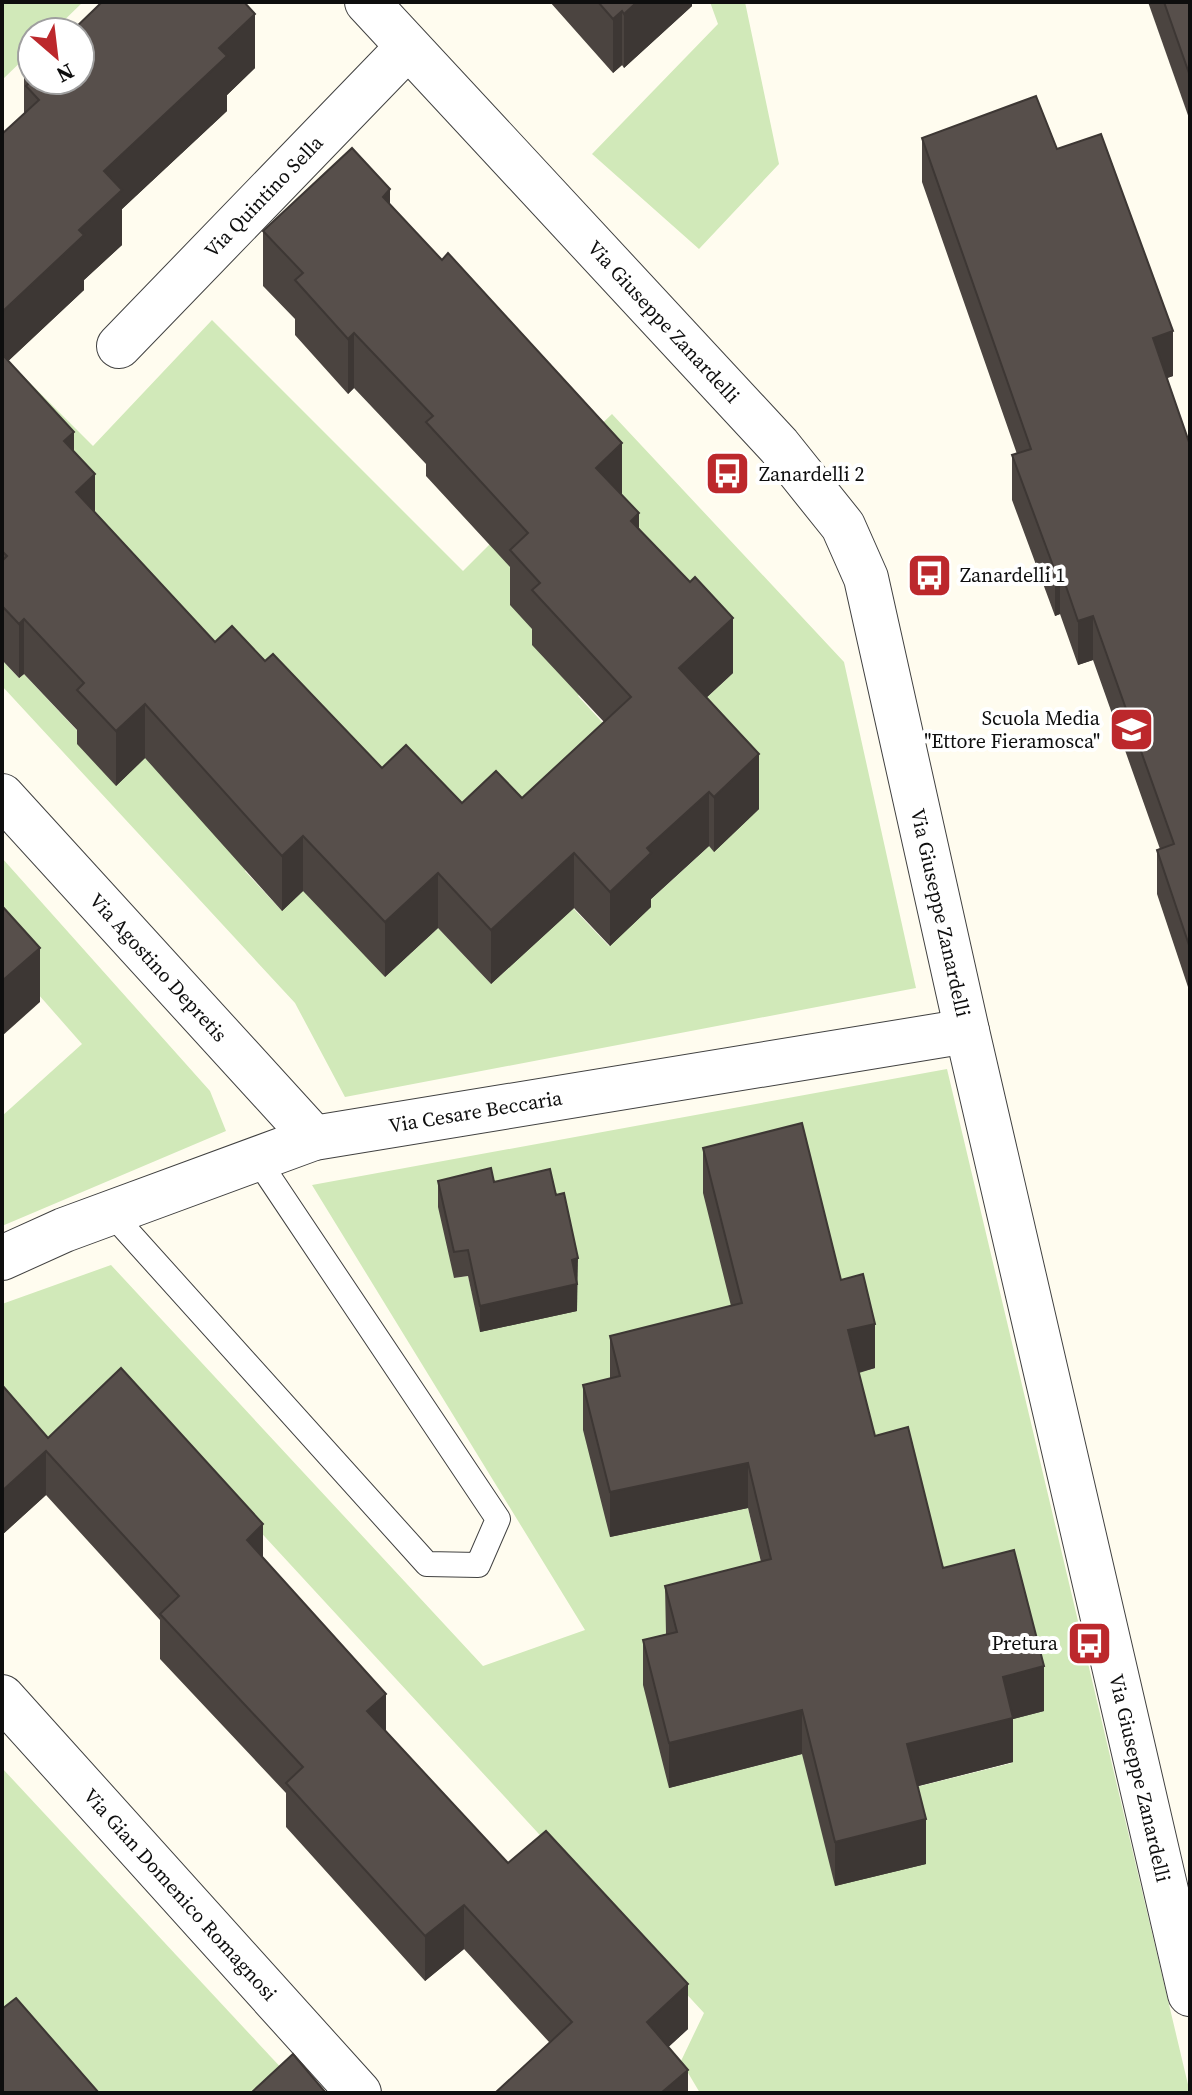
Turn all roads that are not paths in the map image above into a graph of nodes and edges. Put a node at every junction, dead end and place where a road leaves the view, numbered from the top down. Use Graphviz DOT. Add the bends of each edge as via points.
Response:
graph roads {
  1 [pos="367,2"];
  2 [pos="407,48"];
  3 [pos="119,346"];
  4 [pos="2,796"];
  5 [pos="967,1031"];
  6 [pos="314,1138"];
  7 [pos="257,1159"];
  8 [pos="111,1213"];
  9 [pos="2,1258"];
  10 [pos="2,1697"];
  11 [pos="1190,1994"];
  12 [pos="359,2093"];
  1 -- 2 [label="street, Via Giuseppe Zanardelli"];
  2 -- 3 [label="street, Via Quintino Sella"];
  2 -- 5 [label="street, Via Giuseppe Zanardelli" via="779,446 843,526 866,578"];
  4 -- 6 [label="street, Via Agostino Depretis"];
  5 -- 6 [label="street, Via Cesare Beccaria"];
  5 -- 11 [label="street, Via Giuseppe Zanardelli"];
  6 -- 7 [label="street, Via Cesare Beccaria"];
  7 -- 8 [label="street, Via Cesare Beccaria"];
  7 -- 8 [label="lane" via="498,1519 478,1565 427,1564"];
  8 -- 9 [label="street, Via Cesare Beccaria"];
  10 -- 12 [label="street, Via Gian Domenico Romagnosi"];
}
